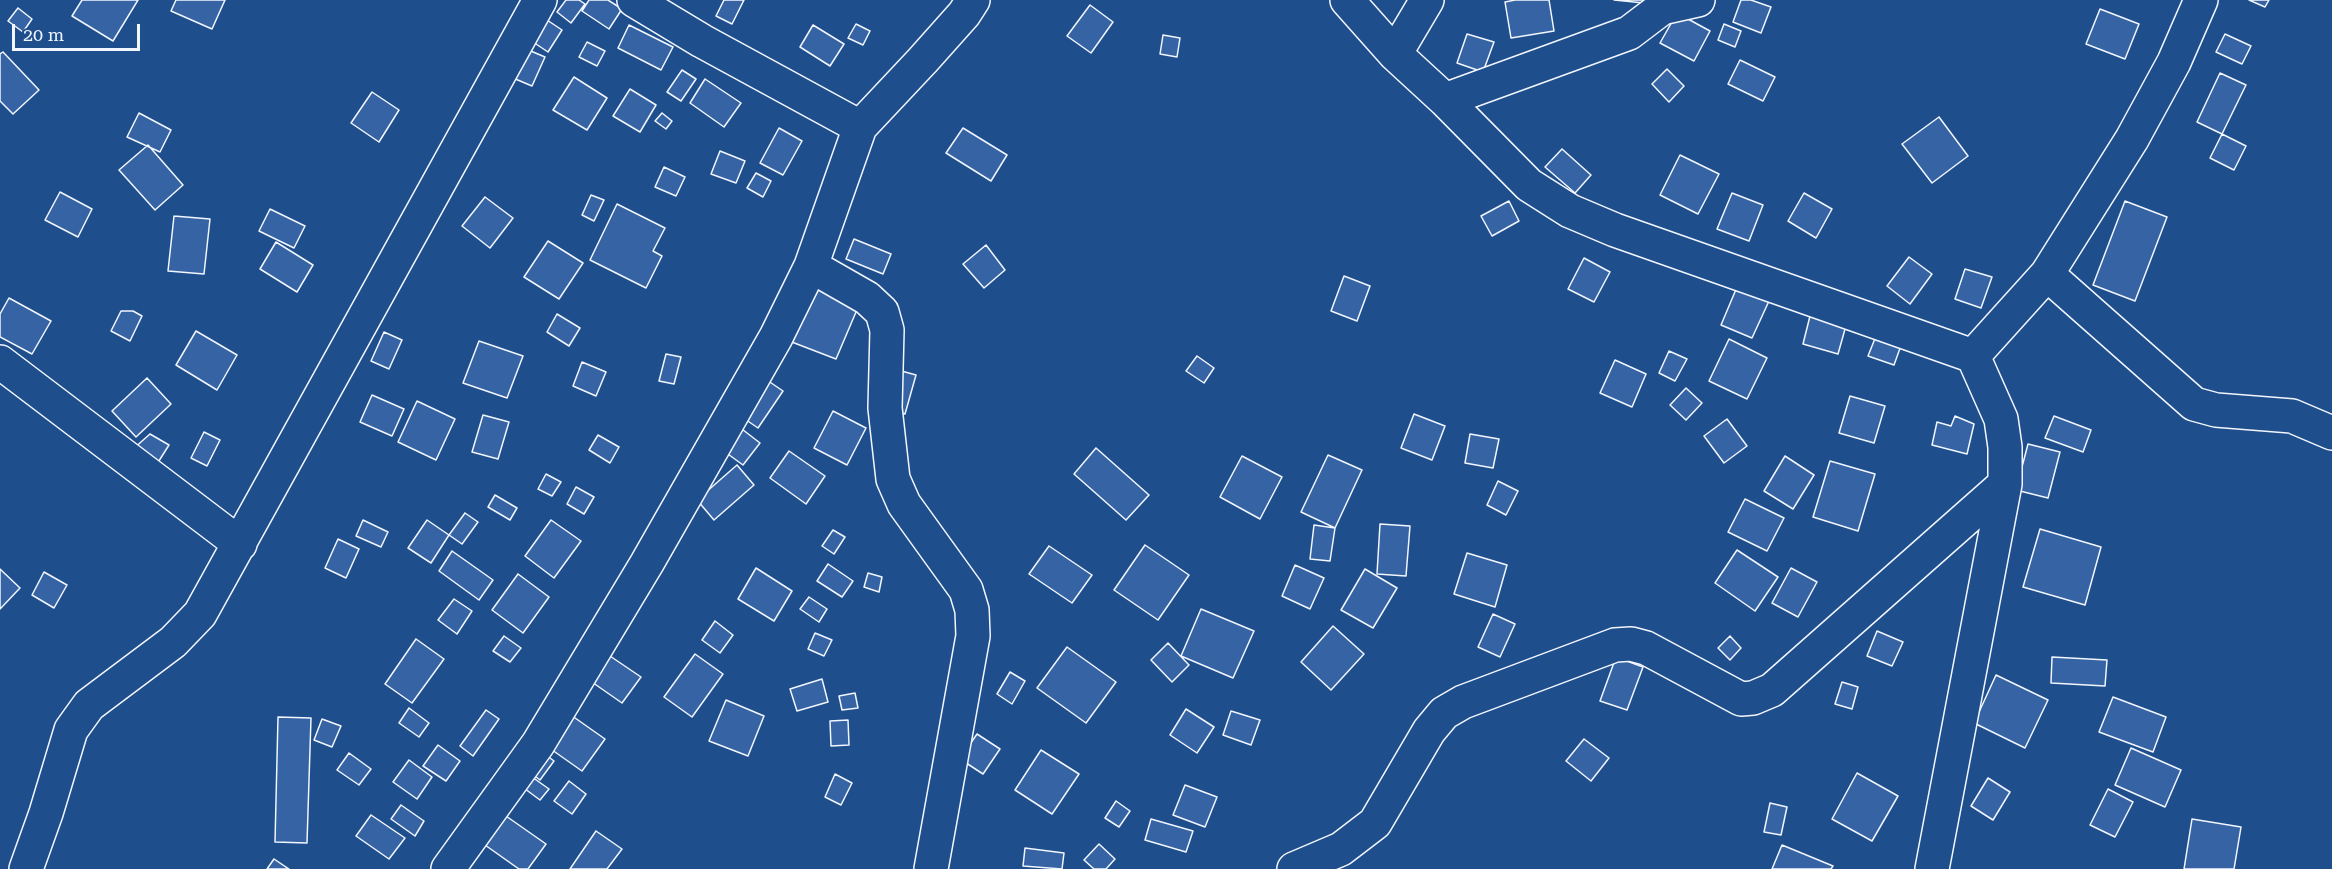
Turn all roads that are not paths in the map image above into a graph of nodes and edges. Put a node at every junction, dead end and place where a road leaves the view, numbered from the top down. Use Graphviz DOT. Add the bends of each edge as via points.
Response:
graph roads {
  1 [pos="540,0"];
  2 [pos="634,0"];
  3 [pos="973,0"];
  4 [pos="1347,0"];
  5 [pos="1427,0"];
  6 [pos="1698,0"];
  7 [pos="2201,0"];
  8 [pos="1395,54"];
  9 [pos="1445,100"];
  10 [pos="860,127"];
  11 [pos="811,266"];
  12 [pos="2047,274"];
  13 [pos="1973,356"];
  14 [pos="0,362"];
  15 [pos="2332,433"];
  16 [pos="2005,484"];
  17 [pos="240,544"];
  18 [pos="26,869"];
  19 [pos="448,869"];
  20 [pos="931,869"];
  21 [pos="1294,869"];
  22 [pos="1932,869"];
  1 -- 17 [label="street"];
  2 -- 10 [label="street"];
  3 -- 10 [label="street"];
  4 -- 8 [label="street"];
  5 -- 8 [label="street"];
  6 -- 9 [label="street" via="1662,8 1629,33"];
  7 -- 12 [label="street" via="2174,62 2132,139"];
  8 -- 9 [label="street"];
  9 -- 13 [label="street" via="1529,185 1570,211"];
  10 -- 11 [label="street"];
  11 -- 19 [label="street" via="776,337 653,553 544,734"];
  11 -- 20 [label="street" via="867,298 882,312 887,330 885,408 893,479 904,504 966,590 972,610 973,636"];
  12 -- 13 [label="street"];
  12 -- 15 [label="street" via="2194,404 2216,410 2292,416"];
  13 -- 16 [label="street" via="2001,418 2006,447"];
  14 -- 17 [label="street"];
  16 -- 21 [label="street" via="1772,690 1741,699 1646,648 1631,644 1593,653 1463,702 1444,713 1429,731 1375,823 1341,849"];
  16 -- 22 [label="street"];
  17 -- 18 [label="street" via="200,614 173,642 89,705 71,730"];
}
